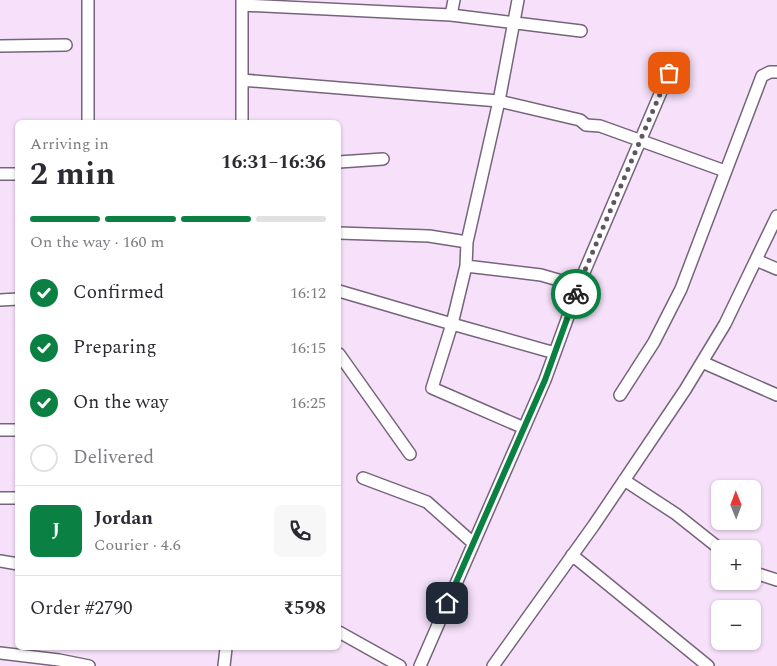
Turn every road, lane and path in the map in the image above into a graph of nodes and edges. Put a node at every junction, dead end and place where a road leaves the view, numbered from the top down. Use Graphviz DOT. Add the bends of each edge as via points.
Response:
graph roads {
  1 [pos="88,0"];
  2 [pos="454,0"];
  3 [pos="518,0"];
  4 [pos="242,2"];
  5 [pos="451,15"];
  6 [pos="514,22"];
  7 [pos="581,31"];
  8 [pos="66,45"];
  9 [pos="0,46"];
  10 [pos="777,72"];
  11 [pos="669,73"];
  12 [pos="242,80"];
  13 [pos="498,101"];
  14 [pos="88,120"];
  15 [pos="242,120"];
  16 [pos="640,140"];
  17 [pos="383,159"];
  18 [pos="341,162"];
  19 [pos="725,172"];
  20 [pos="0,174"];
  21 [pos="15,174"];
  22 [pos="777,216"];
  23 [pos="341,233"];
  24 [pos="467,242"];
  25 [pos="756,260"];
  26 [pos="466,266"];
  27 [pos="777,269"];
  28 [pos="579,286"];
  29 [pos="341,292"];
  30 [pos="0,300"];
  31 [pos="15,300"];
  32 [pos="452,324"];
  33 [pos="555,353"];
  34 [pos="341,357"];
  35 [pos="702,362"];
  36 [pos="620,395"];
  37 [pos="777,395"];
  38 [pos="524,428"];
  39 [pos="0,430"];
  40 [pos="15,430"];
  41 [pos="410,454"];
  42 [pos="363,478"];
  43 [pos="624,480"];
  44 [pos="0,498"];
  45 [pos="15,498"];
  46 [pos="711,542"];
  47 [pos="473,543"];
  48 [pos="572,554"];
  49 [pos="0,561"];
  50 [pos="15,564"];
  51 [pos="761,575"];
  52 [pos="777,580"];
  53 [pos="341,633"];
  54 [pos="226,650"];
  55 [pos="0,653"];
  56 [pos="89,666"];
  57 [pos="224,666"];
  58 [pos="400,666"];
  59 [pos="420,666"];
  60 [pos="493,666"];
  61 [pos="708,666"];
  1 -- 14 [label="street"];
  2 -- 5 [label="street"];
  3 -- 6 [label="street"];
  4 -- 5 [label="street"];
  4 -- 12 [label="street"];
  5 -- 6 [label="street"];
  6 -- 7 [label="street"];
  6 -- 13 [label="street"];
  8 -- 9 [label="street"];
  10 -- 19 [label="street" via="762,76"];
  11 -- 16 [label="street"];
  12 -- 13 [label="street"];
  12 -- 15 [label="street"];
  13 -- 16 [label="street" via="580,120 586,125 600,126"];
  13 -- 24 [label="street"];
  16 -- 19 [label="street"];
  16 -- 28 [label="street"];
  17 -- 18 [label="street"];
  19 -- 36 [label="street" via="681,289 654,342"];
  20 -- 21 [label="street"];
  22 -- 25 [label="street"];
  23 -- 24 [label="street" via="429,236"];
  24 -- 26 [label="street"];
  25 -- 27 [label="street"];
  25 -- 35 [label="street" via="725,324"];
  26 -- 28 [label="street" via="541,275"];
  26 -- 32 [label="street"];
  28 -- 33 [label="street"];
  29 -- 32 [label="street"];
  30 -- 31 [label="street"];
  32 -- 33 [label="street"];
  32 -- 38 [label="street" via="432,388"];
  33 -- 38 [label="street"];
  34 -- 41 [label="street"];
  35 -- 37 [label="street"];
  35 -- 43 [label="street"];
  38 -- 47 [label="street"];
  39 -- 40 [label="street"];
  42 -- 47 [label="street" via="427,502"];
  43 -- 46 [label="street"];
  43 -- 48 [label="street"];
  44 -- 45 [label="street"];
  47 -- 59 [label="street"];
  48 -- 60 [label="street"];
  48 -- 61 [label="street"];
  49 -- 50 [label="street"];
  51 -- 52 [label="street"];
  53 -- 58 [label="street"];
  54 -- 57 [label="street"];
  55 -- 56 [label="street"];
}
